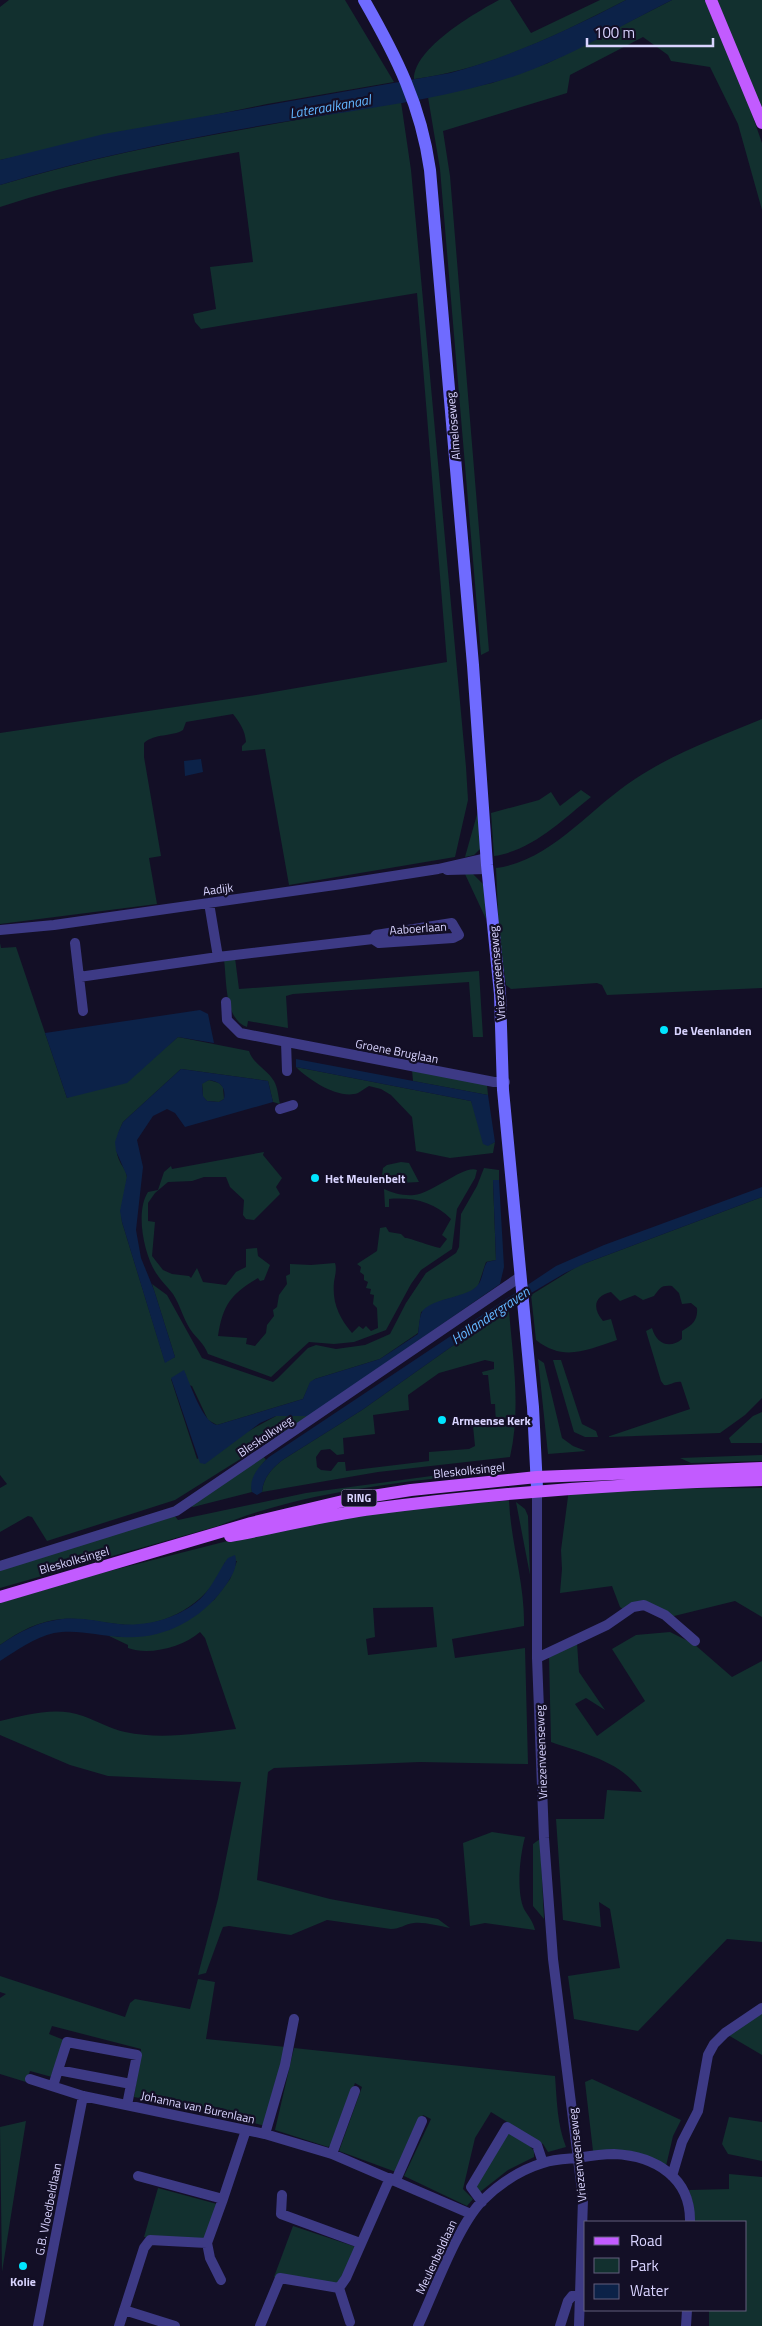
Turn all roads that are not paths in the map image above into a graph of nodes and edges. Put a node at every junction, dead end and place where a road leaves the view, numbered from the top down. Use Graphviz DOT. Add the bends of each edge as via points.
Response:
graph roads {
  1 [pos="364,0"];
  2 [pos="711,0"];
  3 [pos="762,124"];
  4 [pos="487,864"];
  5 [pos="209,903"];
  6 [pos="0,930"];
  7 [pos="373,939"];
  8 [pos="75,942"];
  9 [pos="218,957"];
  10 [pos="79,977"];
  11 [pos="226,1002"];
  12 [pos="83,1011"];
  13 [pos="286,1042"];
  14 [pos="287,1071"];
  15 [pos="505,1082"];
  16 [pos="293,1105"];
  17 [pos="280,1109"];
  18 [pos="521,1281"];
  19 [pos="762,1468"];
  20 [pos="537,1477"];
  21 [pos="762,1480"];
  22 [pos="537,1490"];
  23 [pos="186,1544"];
  24 [pos="0,1566"];
  25 [pos="0,1597"];
  26 [pos="695,1641"];
  27 [pos="537,1658"];
  28 [pos="762,2008"];
  29 [pos="294,2019"];
  30 [pos="58,2070"];
  31 [pos="30,2079"];
  32 [pos="131,2084"];
  33 [pos="53,2086"];
  34 [pos="355,2091"];
  35 [pos="83,2096"];
  36 [pos="127,2105"];
  37 [pos="422,2120"];
  38 [pos="246,2130"];
  39 [pos="265,2134"];
  40 [pos="332,2154"];
  41 [pos="578,2157"];
  42 [pos="543,2163"];
  43 [pos="138,2176"];
  44 [pos="672,2176"];
  45 [pos="393,2179"];
  46 [pos="282,2195"];
  47 [pos="223,2200"];
  48 [pos="482,2202"];
  49 [pos="471,2214"];
  50 [pos="690,2221"];
  51 [pos="207,2243"];
  52 [pos="360,2243"];
  53 [pos="221,2280"];
  54 [pos="339,2288"];
  55 [pos="580,2295"];
  56 [pos="124,2310"];
  57 [pos="687,2311"];
  58 [pos="350,2322"];
  59 [pos="38,2326"];
  60 [pos="119,2326"];
  61 [pos="175,2326"];
  62 [pos="260,2326"];
  63 [pos="418,2326"];
  64 [pos="560,2326"];
  65 [pos="579,2326"];
  66 [pos="686,2326"];
  1 -- 4 [label="street, Almeloseweg" via="405,75 428,153 473,665"];
  2 -- 3 [label="main road"];
  4 -- 5 [label="street, Aadijk"];
  4 -- 15 [label="street, Vriezenveenseweg"];
  5 -- 6 [label="street, Aadijk"];
  5 -- 9 [label="street"];
  7 -- 7 [label="street, Aaboerlaan" via="376,935 452,923 459,935 457,938 378,943"];
  7 -- 9 [label="street, Aaboerlaan"];
  8 -- 10 [label="street"];
  9 -- 10 [label="street, Aaboerlaan"];
  10 -- 12 [label="street"];
  11 -- 13 [label="street, Groene Bruglaan" via="228,1020 240,1033"];
  13 -- 14 [label="street"];
  13 -- 15 [label="street, Groene Bruglaan"];
  15 -- 18 [label="street, Vriezenveenseweg" via="508,1152 513,1176"];
  16 -- 17 [label="street"];
  18 -- 20 [label="street, Vriezenveenseweg"];
  18 -- 24 [label="street, Bleskolkweg" via="176,1511"];
  19 -- 20 [label="main road, Bleskolksingel / RING"];
  20 -- 22 [label="street, Vriezenveenseweg"];
  20 -- 23 [label="main road, Bleskolksingel / RING" via="347,1500 251,1523"];
  21 -- 22 [label="main road, Bleskolksingel / RING"];
  22 -- 23 [label="main road, Bleskolksingel / RING" via="370,1509"];
  22 -- 27 [label="street, Vriezenveenseweg"];
  23 -- 25 [label="main road, Bleskolksingel / RING"];
  26 -- 27 [label="street" via="665,1615 644,1605 632,1608 607,1625"];
  27 -- 41 [label="street, Vriezenveenseweg" via="544,1838 553,1959"];
  28 -- 44 [label="street" via="725,2033 708,2055 698,2111 682,2142"];
  29 -- 39 [label="street, Johanna van Burenlaan" via="285,2065"];
  30 -- 32 [label="street, Johanna van Burenlaan"];
  30 -- 32 [label="street, Johanna van Burenlaan" via="67,2042 76,2043 137,2055"];
  30 -- 33 [label="street, Johanna van Burenlaan"];
  31 -- 33 [label="street, Johanna van Burenlaan"];
  32 -- 36 [label="street, Johanna van Burenlaan"];
  33 -- 35 [label="street, Johanna van Burenlaan"];
  34 -- 40 [label="street"];
  35 -- 36 [label="street, Johanna van Burenlaan"];
  35 -- 59 [label="street, G.B. Vloedbeldlaan"];
  36 -- 38 [label="street, Johanna van Burenlaan"];
  37 -- 45 [label="street"];
  38 -- 39 [label="street, Johanna van Burenlaan"];
  38 -- 47 [label="street"];
  39 -- 40 [label="street, Johanna van Burenlaan"];
  40 -- 45 [label="street, Johanna van Burenlaan"];
  41 -- 42 [label="street, Meulenbeldlaan"];
  41 -- 44 [label="street, Meulenbeldlaan" via="599,2154 628,2156 660,2167"];
  41 -- 55 [label="street, Vriezenveenseweg" via="583,2225"];
  42 -- 48 [label="street, Meulenbeldlaan" via="520,2172"];
  42 -- 48 [label="street" via="537,2145 507,2128 470,2187"];
  43 -- 47 [label="street"];
  44 -- 50 [label="street" via="688,2197"];
  45 -- 49 [label="street, Johanna van Burenlaan"];
  45 -- 52 [label="street"];
  46 -- 52 [label="street" via="281,2214"];
  47 -- 51 [label="street"];
  48 -- 49 [label="street, Meulenbeldlaan"];
  49 -- 63 [label="street, Meulenbeldlaan"];
  51 -- 53 [label="street" via="210,2258"];
  51 -- 56 [label="street" via="150,2240 144,2248"];
  52 -- 54 [label="street"];
  54 -- 58 [label="street"];
  54 -- 62 [label="street" via="280,2278"];
  55 -- 64 [label="street" via="572,2296 568,2301"];
  55 -- 65 [label="street, Vriezenveenseweg"];
  56 -- 60 [label="street"];
  56 -- 61 [label="street"];
  57 -- 66 [label="street"];
}
